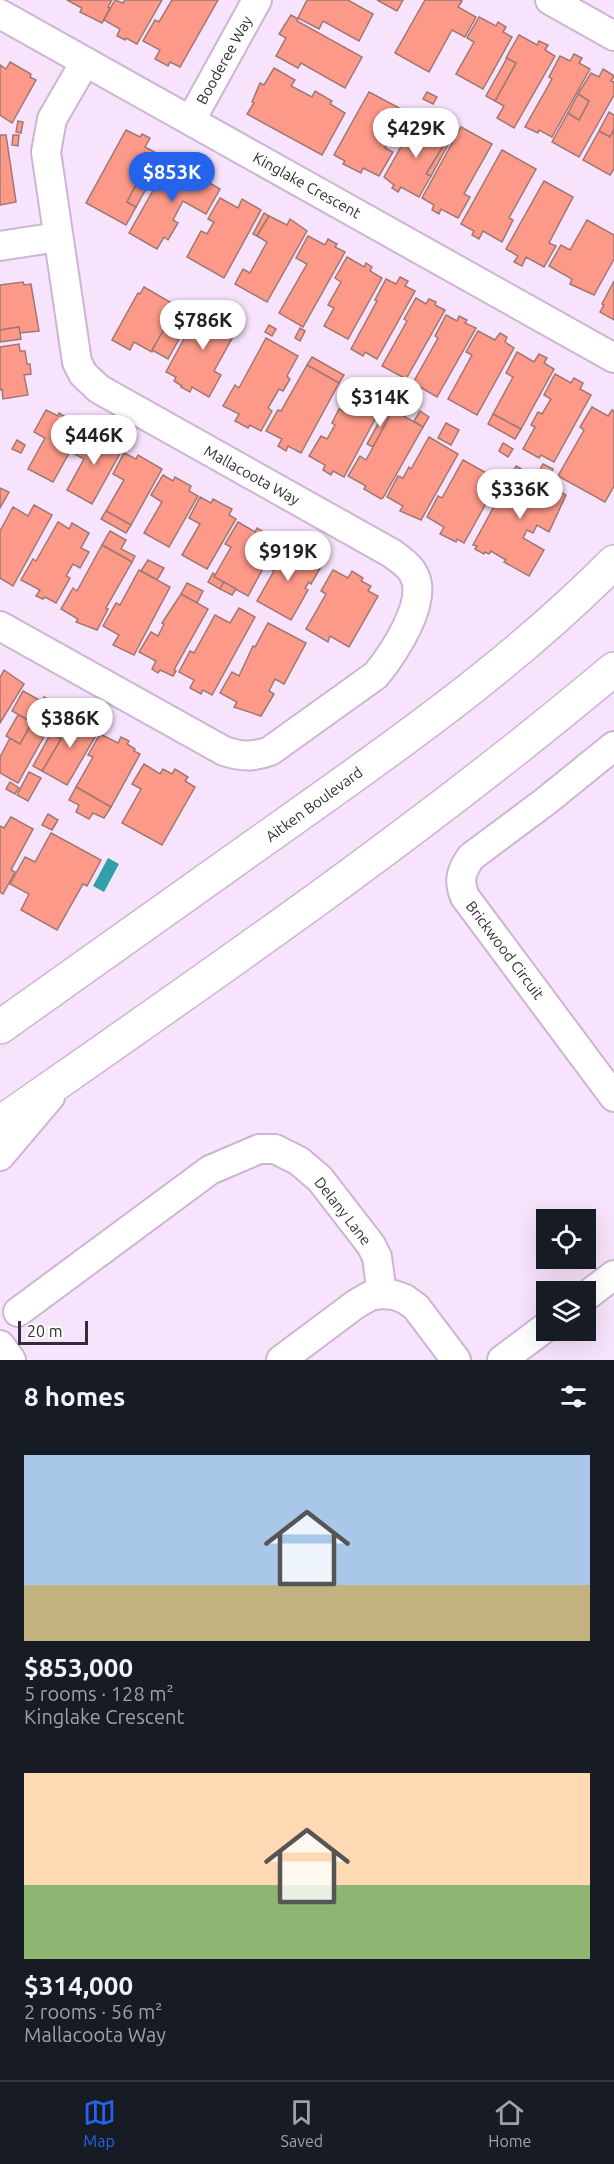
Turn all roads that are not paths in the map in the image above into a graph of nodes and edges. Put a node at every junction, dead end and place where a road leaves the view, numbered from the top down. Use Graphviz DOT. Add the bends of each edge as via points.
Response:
graph roads {
  1 [pos="257,0"];
  2 [pos="550,0"];
  3 [pos="0,14"];
  4 [pos="614,36"];
  5 [pos="85,62"];
  6 [pos="190,120"];
  7 [pos="58,237"];
  8 [pos="0,246"];
  9 [pos="614,358"];
  10 [pos="614,562"];
  11 [pos="0,626"];
  12 [pos="614,669"];
  13 [pos="614,746"];
  14 [pos="0,1027"];
  15 [pos="69,1075"];
  16 [pos="614,1097"];
  17 [pos="0,1124"];
  18 [pos="0,1156"];
  19 [pos="614,1275"];
  20 [pos="596,1289"];
  21 [pos="388,1295"];
  22 [pos="18,1312"];
  23 [pos="536,1334"];
  24 [pos="0,1345"];
  25 [pos="11,1360"];
  26 [pos="281,1360"];
  27 [pos="456,1360"];
  28 [pos="502,1360"];
  1 -- 6 [label="street, Booderee Way"];
  2 -- 4 [label="street"];
  3 -- 5 [label="street, Kinglake Crescent"];
  5 -- 6 [label="street, Kinglake Crescent"];
  5 -- 7 [label="street, Mallacoota Way" via="52,119 48,136 47,168"];
  6 -- 9 [label="street, Kinglake Crescent"];
  7 -- 8 [label="street"];
  7 -- 11 [label="street, Mallacoota Way" via="77,362 89,381 393,554 415,575 418,595 412,618 376,675 258,756 224,751"];
  10 -- 14 [label="main road, Aitken Boulevard" via="481,681"];
  12 -- 15 [label="main road" via="437,811"];
  13 -- 16 [label="street, Brickwood Circuit" via="471,857 460,879 465,897"];
  15 -- 17 [label="main road"];
  15 -- 18 [label="street"];
  19 -- 20 [label="street"];
  21 -- 22 [label="street, Delany Lane" via="376,1257 320,1179 299,1161 275,1149 259,1149 210,1170"];
  21 -- 26 [label="street" via="370,1296 356,1304"];
  21 -- 27 [label="street" via="416,1306"];
  23 -- 28 [label="street"];
  24 -- 25 [label="street"];
}
